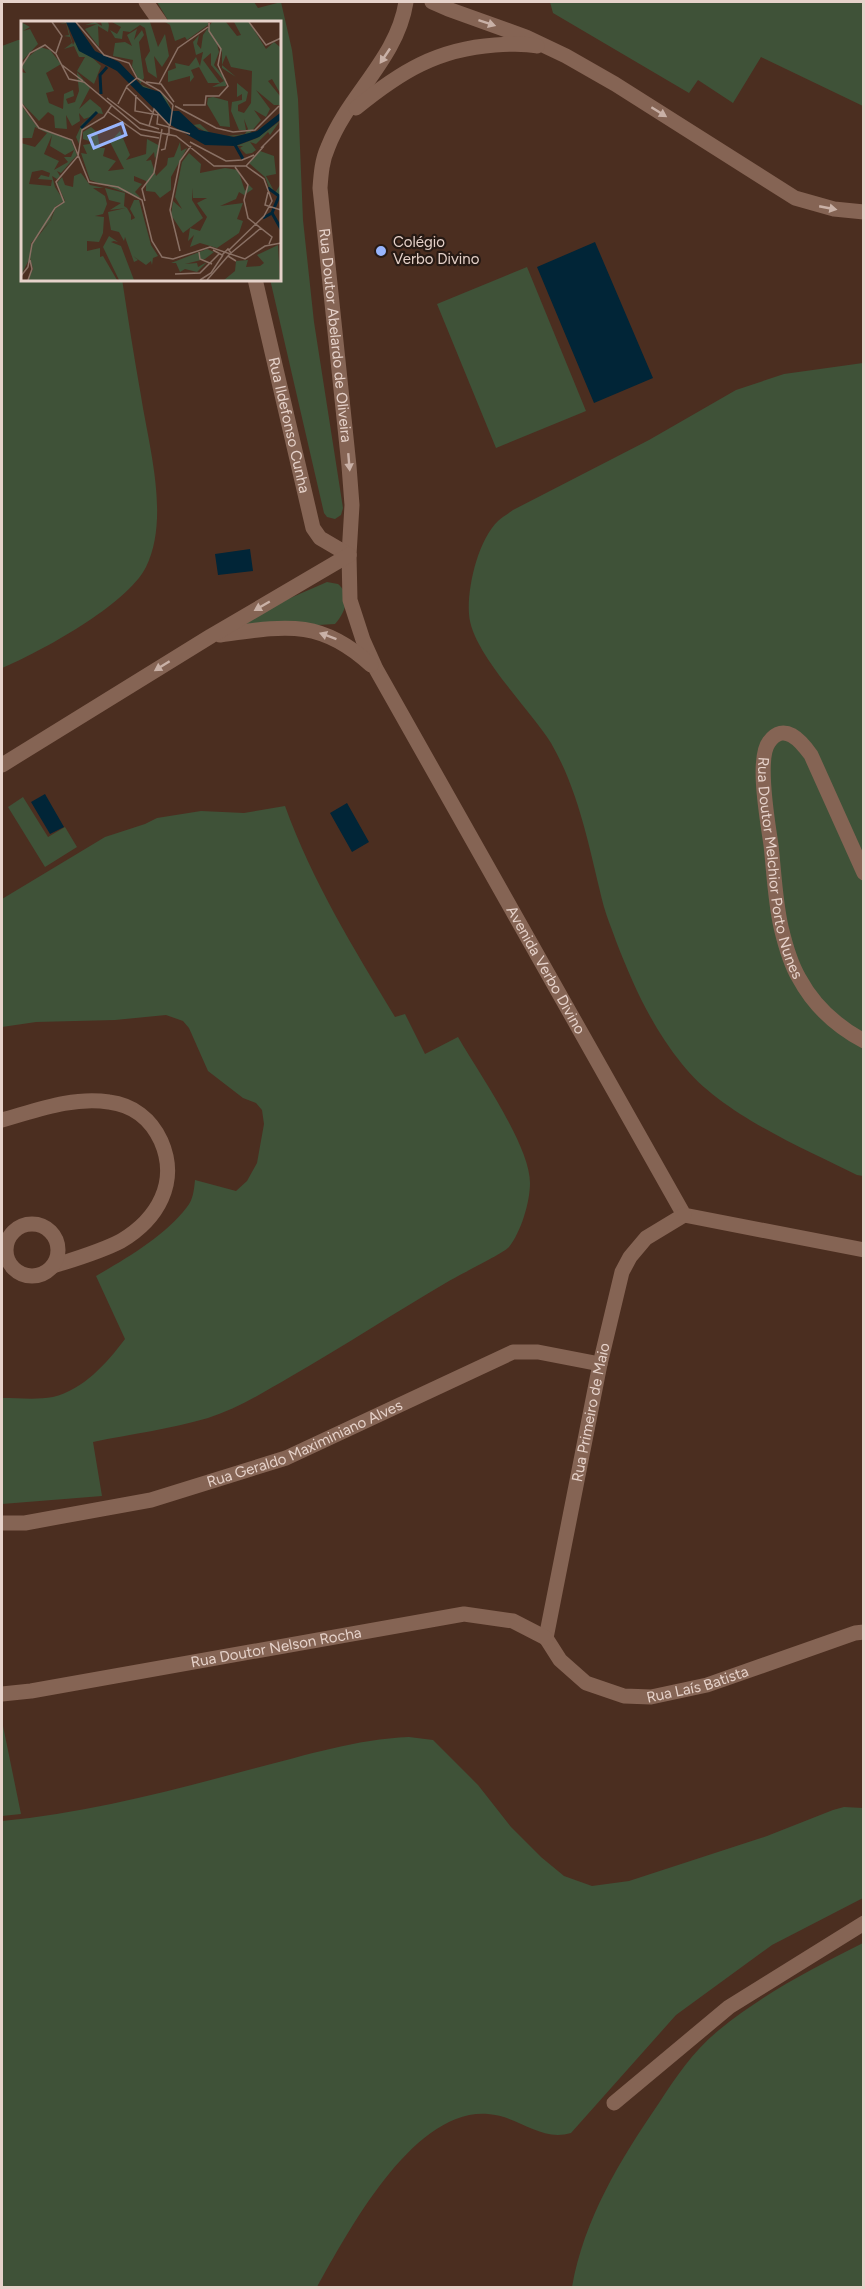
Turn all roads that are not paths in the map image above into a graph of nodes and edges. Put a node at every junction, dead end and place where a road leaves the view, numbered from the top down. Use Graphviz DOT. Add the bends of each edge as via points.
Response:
graph roads {
  1 [pos="146,2"];
  2 [pos="406,2"];
  3 [pos="432,2"];
  4 [pos="159,21"];
  5 [pos="554,50"];
  6 [pos="343,118"];
  7 [pos="864,212"];
  8 [pos="255,280"];
  9 [pos="349,555"];
  10 [pos="212,636"];
  11 [pos="376,669"];
  12 [pos="2,765"];
  13 [pos="864,873"];
  14 [pos="864,1041"];
  15 [pos="2,1120"];
  16 [pos="684,1215"];
  17 [pos="864,1250"];
  18 [pos="52,1266"];
  19 [pos="600,1364"];
  20 [pos="2,1523"];
  21 [pos="864,1632"];
  22 [pos="546,1638"];
  23 [pos="2,1694"];
  24 [pos="864,1923"];
  25 [pos="614,2103"];
  1 -- 4 [label="street"];
  2 -- 6 [label="street, Rua Doutor Abelardo de Oliveira, one-way" via="391,48"];
  3 -- 5 [label="street, Rua Doutor Abelardo de Oliveira, one-way"];
  5 -- 6 [label="street, Rua Doutor Abelardo de Oliveira" via="510,44 453,50 389,82"];
  5 -- 7 [label="street, Rua Doutor Abelardo de Oliveira, one-way" via="795,198 834,209"];
  6 -- 9 [label="street, Rua Doutor Abelardo de Oliveira, one-way" via="327,148 320,188 349,466"];
  8 -- 9 [label="street, Rua Ildefonso Cunha" via="313,528 320,538"];
  9 -- 10 [label="street, one-way"];
  9 -- 11 [label="street, Avenida Verbo Divino" via="350,600"];
  11 -- 10 [label="street, one-way" via="352,648 328,635 299,629 273,628"];
  10 -- 12 [label="street, one-way"];
  11 -- 16 [label="street, Avenida Verbo Divino"];
  13 -- 14 [label="street, Rua Doutor Melchior Porto Nunes" via="811,755 791,734 776,735 767,743 764,780 774,884 787,951 812,999 836,1023"];
  15 -- 18 [label="street" via="83,1101 122,1104 149,1122 168,1157 164,1194 140,1227 121,1241"];
  16 -- 17 [label="street"];
  16 -- 19 [label="street, Rua Primeiro de Maio" via="646,1238 626,1264 616,1288"];
  19 -- 20 [label="street, Rua Geraldo Maximiniano Alves" via="538,1352 513,1352 286,1458 151,1500 26,1523"];
  19 -- 22 [label="street, Rua Primeiro de Maio"];
  21 -- 22 [label="street, Rua Laís Batista" via="707,1685 651,1697 624,1696 586,1683 560,1660"];
  22 -- 23 [label="street, Rua Doutor Nelson Rocha" via="513,1621 464,1614"];
  24 -- 25 [label="street" via="729,2007"];
}
